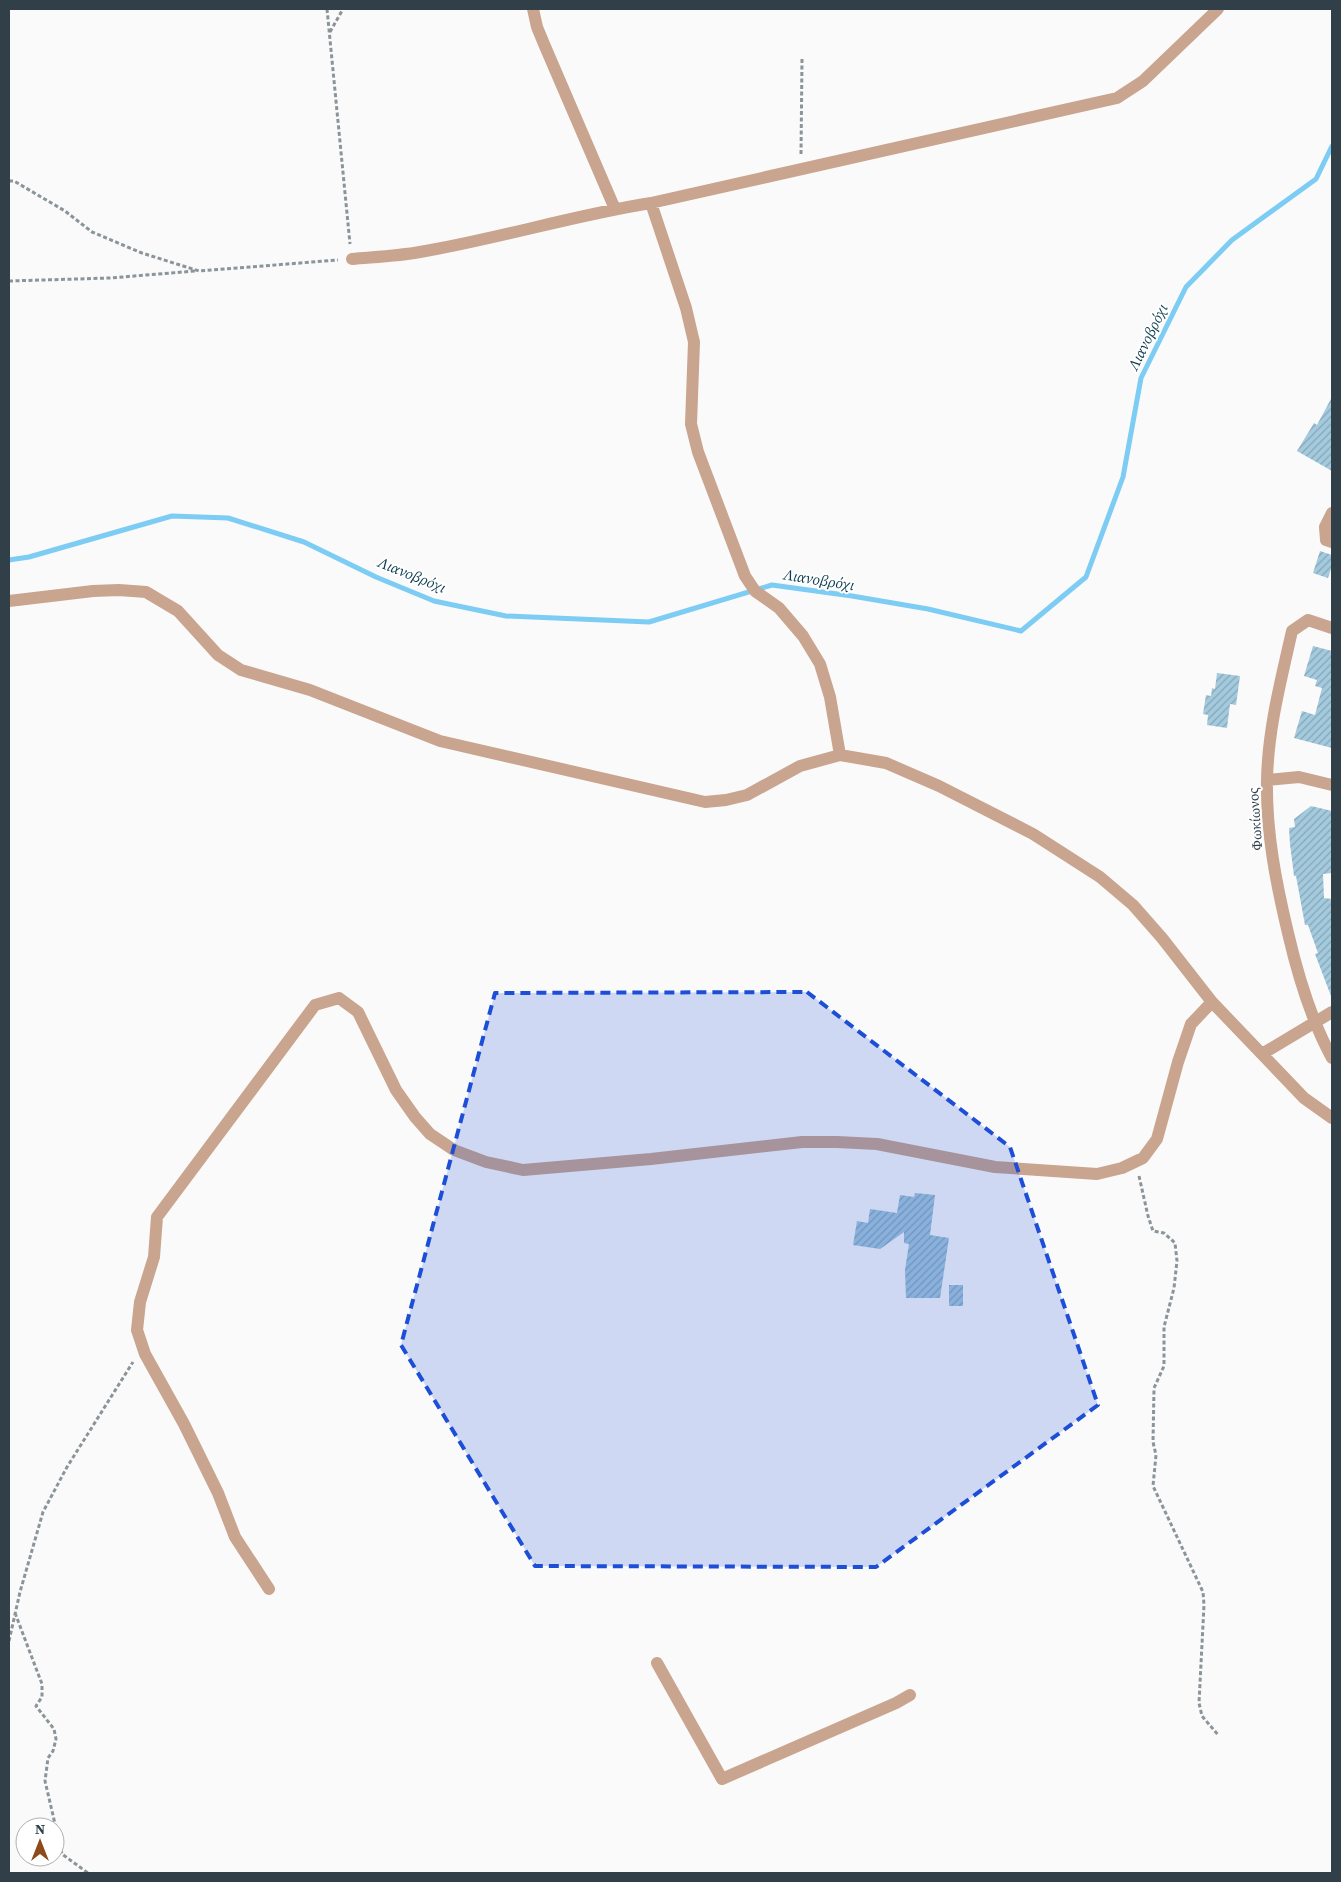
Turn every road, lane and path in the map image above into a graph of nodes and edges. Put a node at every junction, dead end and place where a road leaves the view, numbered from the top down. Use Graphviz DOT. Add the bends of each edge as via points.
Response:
graph roads {
  1 [pos="327,9"];
  2 [pos="343,9"];
  3 [pos="533,9"];
  4 [pos="1218,9"];
  5 [pos="330,32"];
  6 [pos="802,58"];
  7 [pos="801,170"];
  8 [pos="9,181"];
  9 [pos="651,203"];
  10 [pos="615,209"];
  11 [pos="352,259"];
  12 [pos="199,271"];
  13 [pos="9,282"];
  14 [pos="1332,513"];
  15 [pos="1329,541"];
  16 [pos="9,602"];
  17 [pos="1332,628"];
  18 [pos="840,755"];
  19 [pos="1267,780"];
  20 [pos="1332,784"];
  21 [pos="1212,1002"];
  22 [pos="1332,1012"];
  23 [pos="1316,1022"];
  24 [pos="1262,1054"];
  25 [pos="1332,1058"];
  26 [pos="1332,1118"];
  27 [pos="1135,1162"];
  28 [pos="142,1344"];
  29 [pos="269,1589"];
  30 [pos="15,1612"];
  31 [pos="9,1641"];
  32 [pos="657,1663"];
  33 [pos="910,1695"];
  34 [pos="1219,1736"];
  35 [pos="88,1873"];
  1 -- 5 [label="path"];
  2 -- 5 [label="path"];
  3 -- 10 [label="street" via="537,27"];
  4 -- 7 [label="street" via="1143,81 1117,98"];
  5 -- 11 [label="path"];
  6 -- 7 [label="path"];
  7 -- 9 [label="street"];
  8 -- 12 [label="path" via="65,211 92,232 142,253"];
  9 -- 10 [label="street"];
  9 -- 18 [label="street" via="694,342 690,424 698,452 746,576 755,591 779,608 803,636 820,664 830,697"];
  10 -- 11 [label="street" via="418,252"];
  11 -- 12 [label="path"];
  12 -- 13 [label="path"];
  14 -- 15 [label="street" via="1325,527"];
  16 -- 18 [label="street" via="93,591 146,592 178,611 218,655 241,670 310,690 440,741 705,802 747,795 800,766"];
  17 -- 19 [label="street, Φωκίωνος" via="1308,620 1292,630 1274,714"];
  18 -- 21 [label="street" via="886,764 938,786 1033,834 1100,877 1133,905"];
  19 -- 20 [label="street" via="1299,777"];
  19 -- 23 [label="street, Φωκίωνος" via="1276,884 1297,969"];
  21 -- 24 [label="street"];
  21 -- 27 [label="street" via="1191,1024 1157,1139 1143,1158"];
  22 -- 23 [label="street"];
  23 -- 24 [label="street"];
  23 -- 25 [label="street, Φωκίωνος"];
  24 -- 26 [label="street" via="1304,1098"];
  27 -- 28 [label="street" via="1097,1174 1043,1171 995,1167 877,1144 802,1142 651,1159 524,1170 514,1168 454,1150 430,1134 396,1090 358,1012 339,998 315,1005 157,1217 154,1257 140,1302 137,1330"];
  27 -- 34 [label="path" via="1153,1231 1164,1233 1175,1243 1177,1260 1164,1327 1164,1366 1154,1388 1153,1442 1156,1455 1153,1486 1203,1592 1199,1703 1202,1716"];
  28 -- 29 [label="street" via="218,1493 234,1537"];
  28 -- 30 [label="path" via="130,1370 42,1512"];
  30 -- 31 [label="path"];
  30 -- 35 [label="path" via="42,1684 42,1697 36,1706 54,1729 56,1740 48,1758 45,1781 62,1854"];
  32 -- 33 [label="street" via="722,1779"];
}
